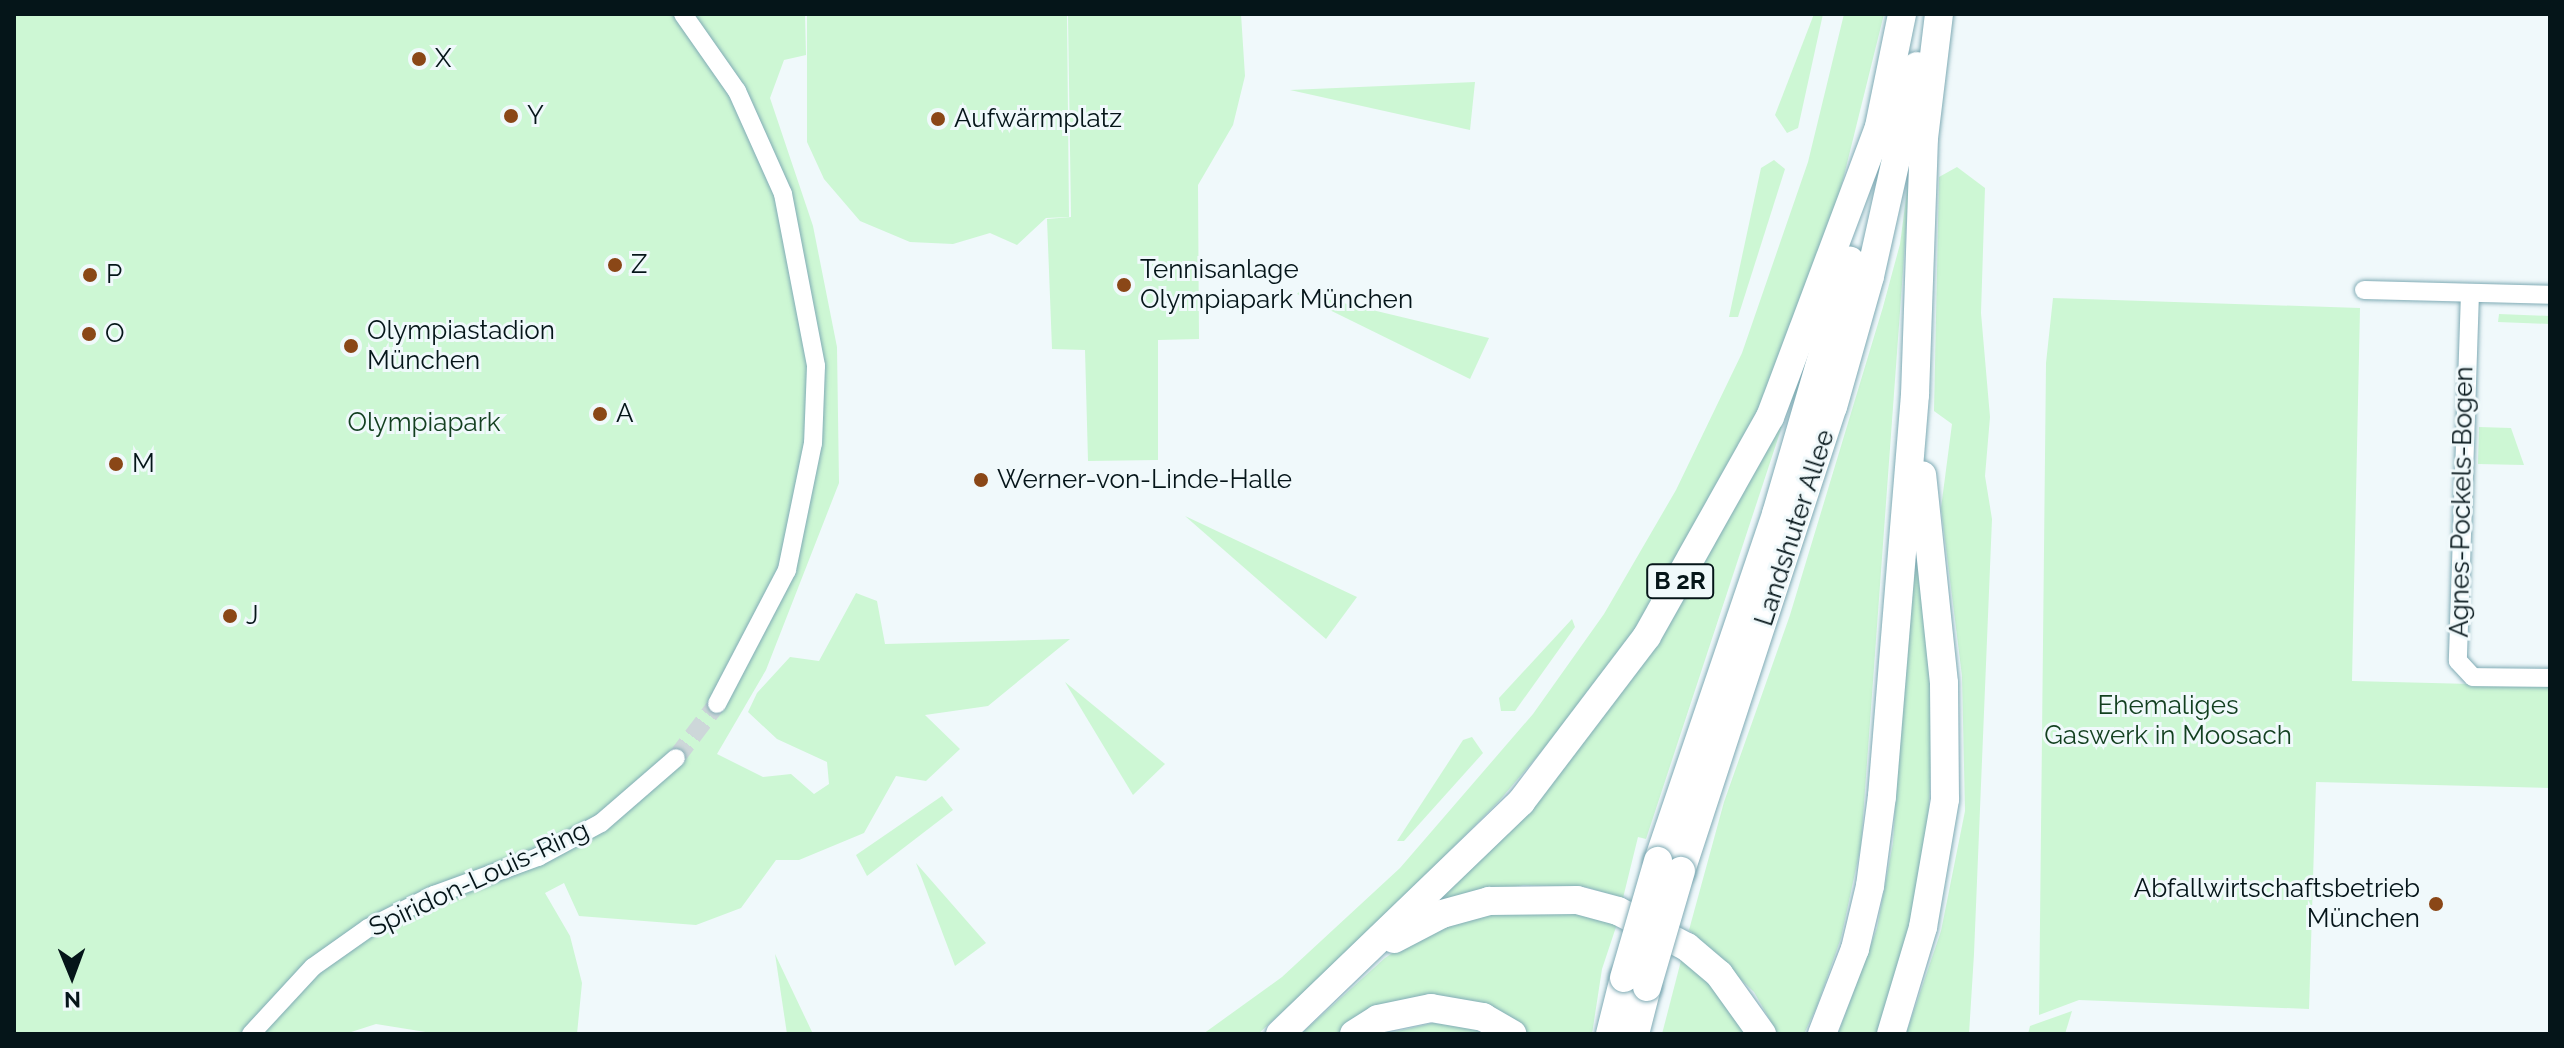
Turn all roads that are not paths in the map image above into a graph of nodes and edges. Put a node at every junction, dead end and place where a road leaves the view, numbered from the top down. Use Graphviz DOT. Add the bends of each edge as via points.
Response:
graph roads {
  1 [pos="683,14"];
  2 [pos="1902,14"];
  3 [pos="1928,14"];
  4 [pos="1939,14"];
  5 [pos="1878,129"];
  6 [pos="2364,290"];
  7 [pos="2470,293"];
  8 [pos="2550,295"];
  9 [pos="1915,395"];
  10 [pos="2550,678"];
  11 [pos="717,704"];
  12 [pos="676,758"];
  13 [pos="1669,866"];
  14 [pos="1362,957"];
  15 [pos="1635,982"];
  16 [pos="251,1034"];
  17 [pos="1280,1034"];
  18 [pos="1354,1034"];
  19 [pos="1512,1034"];
  20 [pos="1610,1034"];
  21 [pos="1635,1034"];
  22 [pos="1762,1034"];
  23 [pos="1822,1034"];
  24 [pos="1891,1034"];
  1 -- 11 [label="street" via="737,91 783,194 816,366 813,443 787,570"];
  2 -- 5 [label="highway, Landshuter Allee / B 2R"];
  3 -- 13 [label="highway, Landshuter Allee" via="1870,276 1800,521"];
  4 -- 9 [label="highway" via="1924,138"];
  5 -- 13 [label="highway, Landshuter Allee" via="1850,261"];
  5 -- 14 [label="highway, B 2R" via="1770,417 1647,636 1521,802"];
  6 -- 7 [label="street"];
  7 -- 8 [label="street"];
  7 -- 10 [label="street, Agnes-Pockels-Bogen" via="2458,661 2473,677"];
  9 -- 23 [label="highway" via="1870,886 1855,949"];
  9 -- 24 [label="highway" via="1948,743 1937,865"];
  12 -- 16 [label="street, Spiridon-Louis-Ring" via="588,830 538,857 434,895 368,928 313,967"];
  13 -- 15 [label="highway, Landshuter Allee, bridge"];
  14 -- 17 [label="highway, B 2R"];
  14 -- 22 [label="highway" via="1442,914 1477,904 1533,897 1577,900 1628,915 1687,947 1719,974"];
  15 -- 20 [label="highway, Landshuter Allee"];
  15 -- 21 [label="highway, Landshuter Allee"];
  18 -- 19 [label="highway" via="1378,1019 1431,1008 1483,1017"];
}
